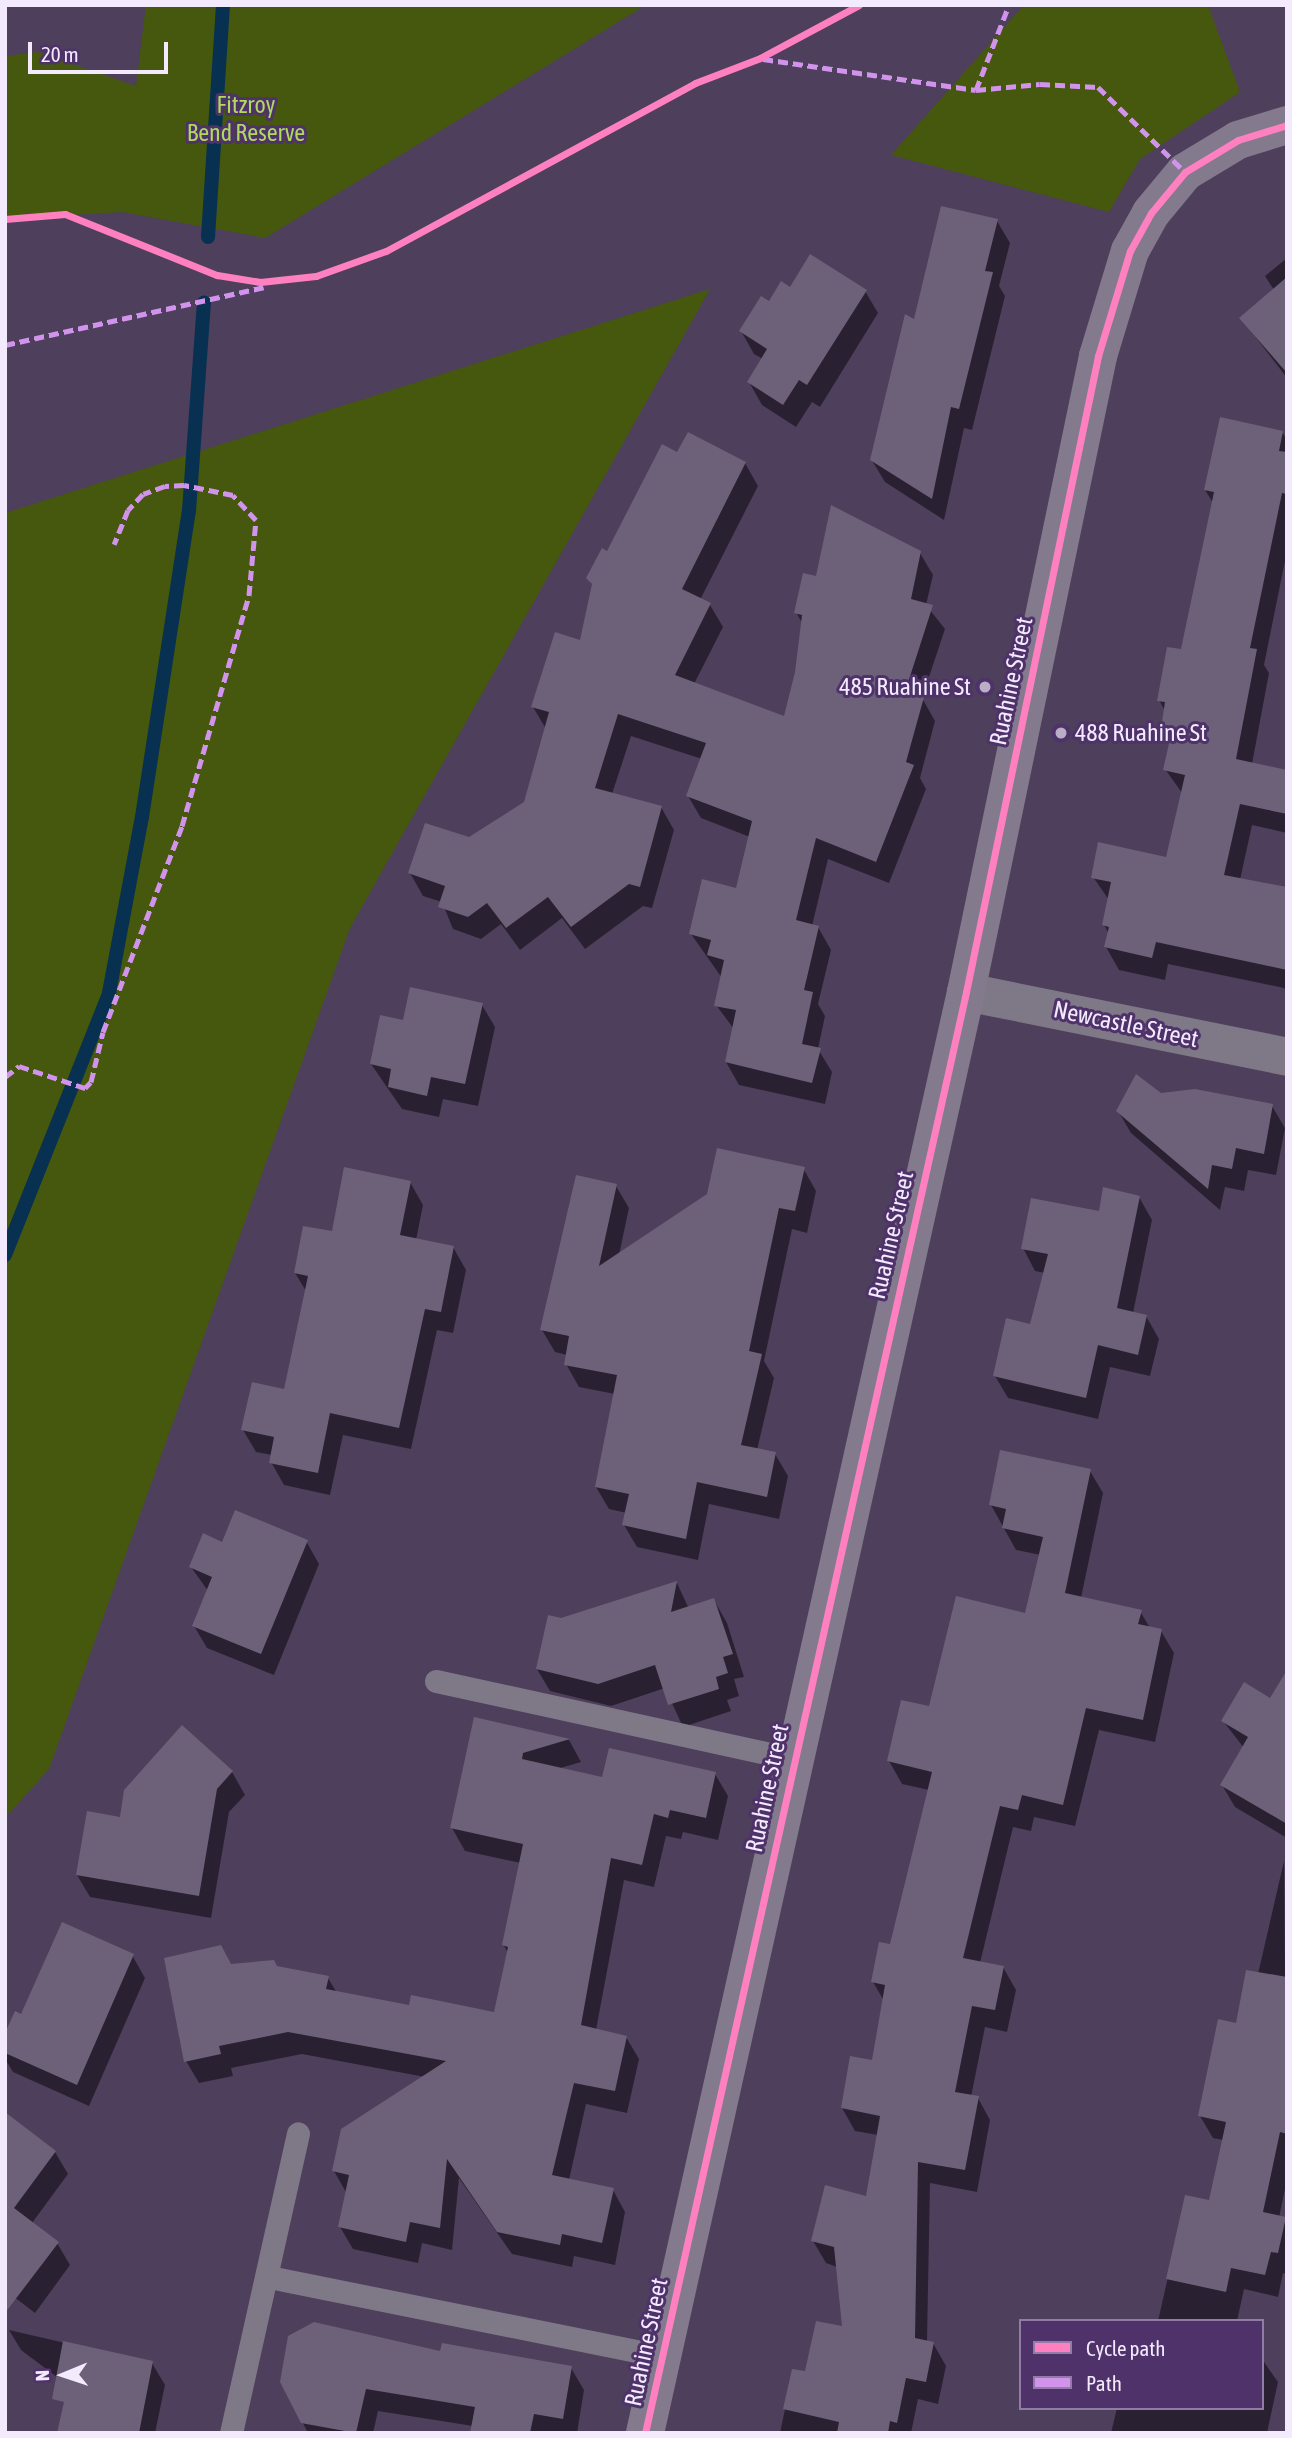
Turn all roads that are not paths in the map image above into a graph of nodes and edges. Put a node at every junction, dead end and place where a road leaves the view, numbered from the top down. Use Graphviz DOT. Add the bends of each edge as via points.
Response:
graph roads {
  1 [pos="1287,125"];
  2 [pos="966,992"];
  3 [pos="1287,1057"];
  4 [pos="436,1681"];
  5 [pos="793,1759"];
  6 [pos="298,2133"];
  7 [pos="269,2277"];
  8 [pos="662,2357"];
  9 [pos="231,2433"];
  10 [pos="646,2433"];
  1 -- 2 [label="street, Ruahine Street" via="1238,140 1185,172 1151,213 1130,251 1098,356"];
  2 -- 3 [label="street, Newcastle Street"];
  2 -- 5 [label="street, Ruahine Street"];
  4 -- 5 [label="lane"];
  5 -- 8 [label="street, Ruahine Street"];
  6 -- 7 [label="lane"];
  7 -- 8 [label="lane"];
  7 -- 9 [label="lane"];
  8 -- 10 [label="street, Ruahine Street"];
}
